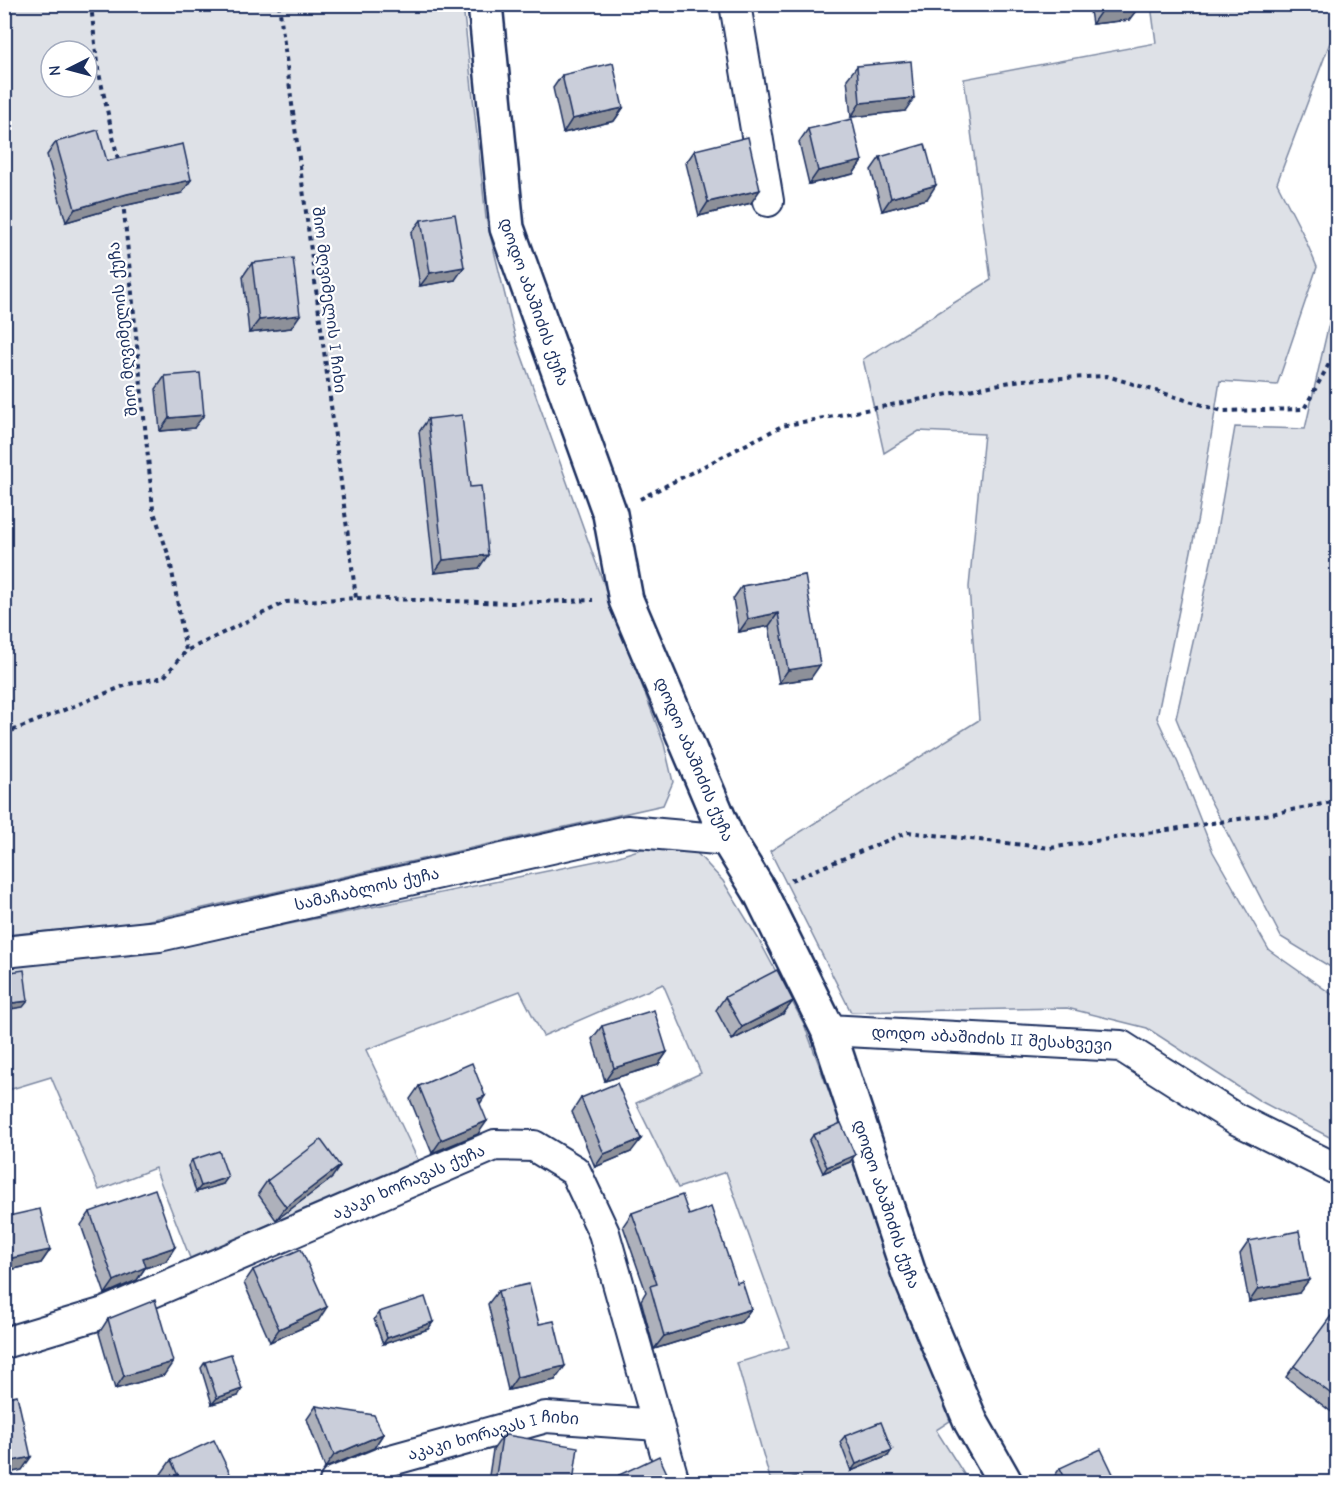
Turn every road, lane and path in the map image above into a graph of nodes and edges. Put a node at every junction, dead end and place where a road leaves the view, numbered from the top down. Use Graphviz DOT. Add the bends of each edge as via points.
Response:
graph roads {
  1 [pos="91,4"];
  2 [pos="279,4"];
  3 [pos="485,4"];
  4 [pos="735,4"];
  5 [pos="120,168"];
  6 [pos="122,192"];
  7 [pos="768,201"];
  8 [pos="1338,348"];
  9 [pos="610,514"];
  10 [pos="356,598"];
  11 [pos="626,600"];
  12 [pos="186,651"];
  13 [pos="4,734"];
  14 [pos="1338,801"];
  15 [pos="728,840"];
  16 [pos="760,892"];
  17 [pos="4,952"];
  18 [pos="828,1030"];
  19 [pos="1338,1170"];
  20 [pos="4,1343"];
  21 [pos="658,1425"];
  22 [pos="335,1482"];
  23 [pos="674,1482"];
  24 [pos="1005,1482"];
  1 -- 5 [label="path" via="96,64"];
  2 -- 10 [label="path, შიო მღვიმელის I ჩიხი"];
  3 -- 9 [label="street, დოდო აბაშიძის ქუჩა" via="507,228"];
  4 -- 7 [label="street"];
  6 -- 12 [label="path, შიო მღვიმელის ქუჩა" via="153,509 170,560"];
  8 -- 9 [label="path" via="1304,409 1222,411 1107,376 1022,380 782,426"];
  9 -- 11 [label="street, დოდო აბაშიძის ქუჩა"];
  10 -- 11 [label="path" via="513,603"];
  10 -- 12 [label="path" via="286,602"];
  11 -- 15 [label="street, დოდო აბაშიძის ქუჩა"];
  12 -- 13 [label="path" via="165,677 129,684"];
  14 -- 16 [label="path" via="1050,848 908,832"];
  15 -- 16 [label="street, დოდო აბაშიძის ქუჩა"];
  15 -- 17 [label="street, სამაჩაბლოს ქუჩა" via="627,831 159,936"];
  16 -- 18 [label="street, დოდო აბაშიძის ქუჩა"];
  18 -- 19 [label="street, დოდო აბაშიძის II შესახვევი" via="1121,1046 1236,1119"];
  18 -- 24 [label="street, დოდო აბაშიძის ქუჩა" via="909,1274 971,1422"];
  20 -- 21 [label="street, აკაკი ხორავას ქუჩა" via="104,1313 495,1145 534,1146 575,1171 604,1233"];
  21 -- 22 [label="street, აკაკი ხორავას I ჩიხი" via="546,1417 384,1462"];
  21 -- 23 [label="street, აკაკი ხორავას ქუჩა"];
}
